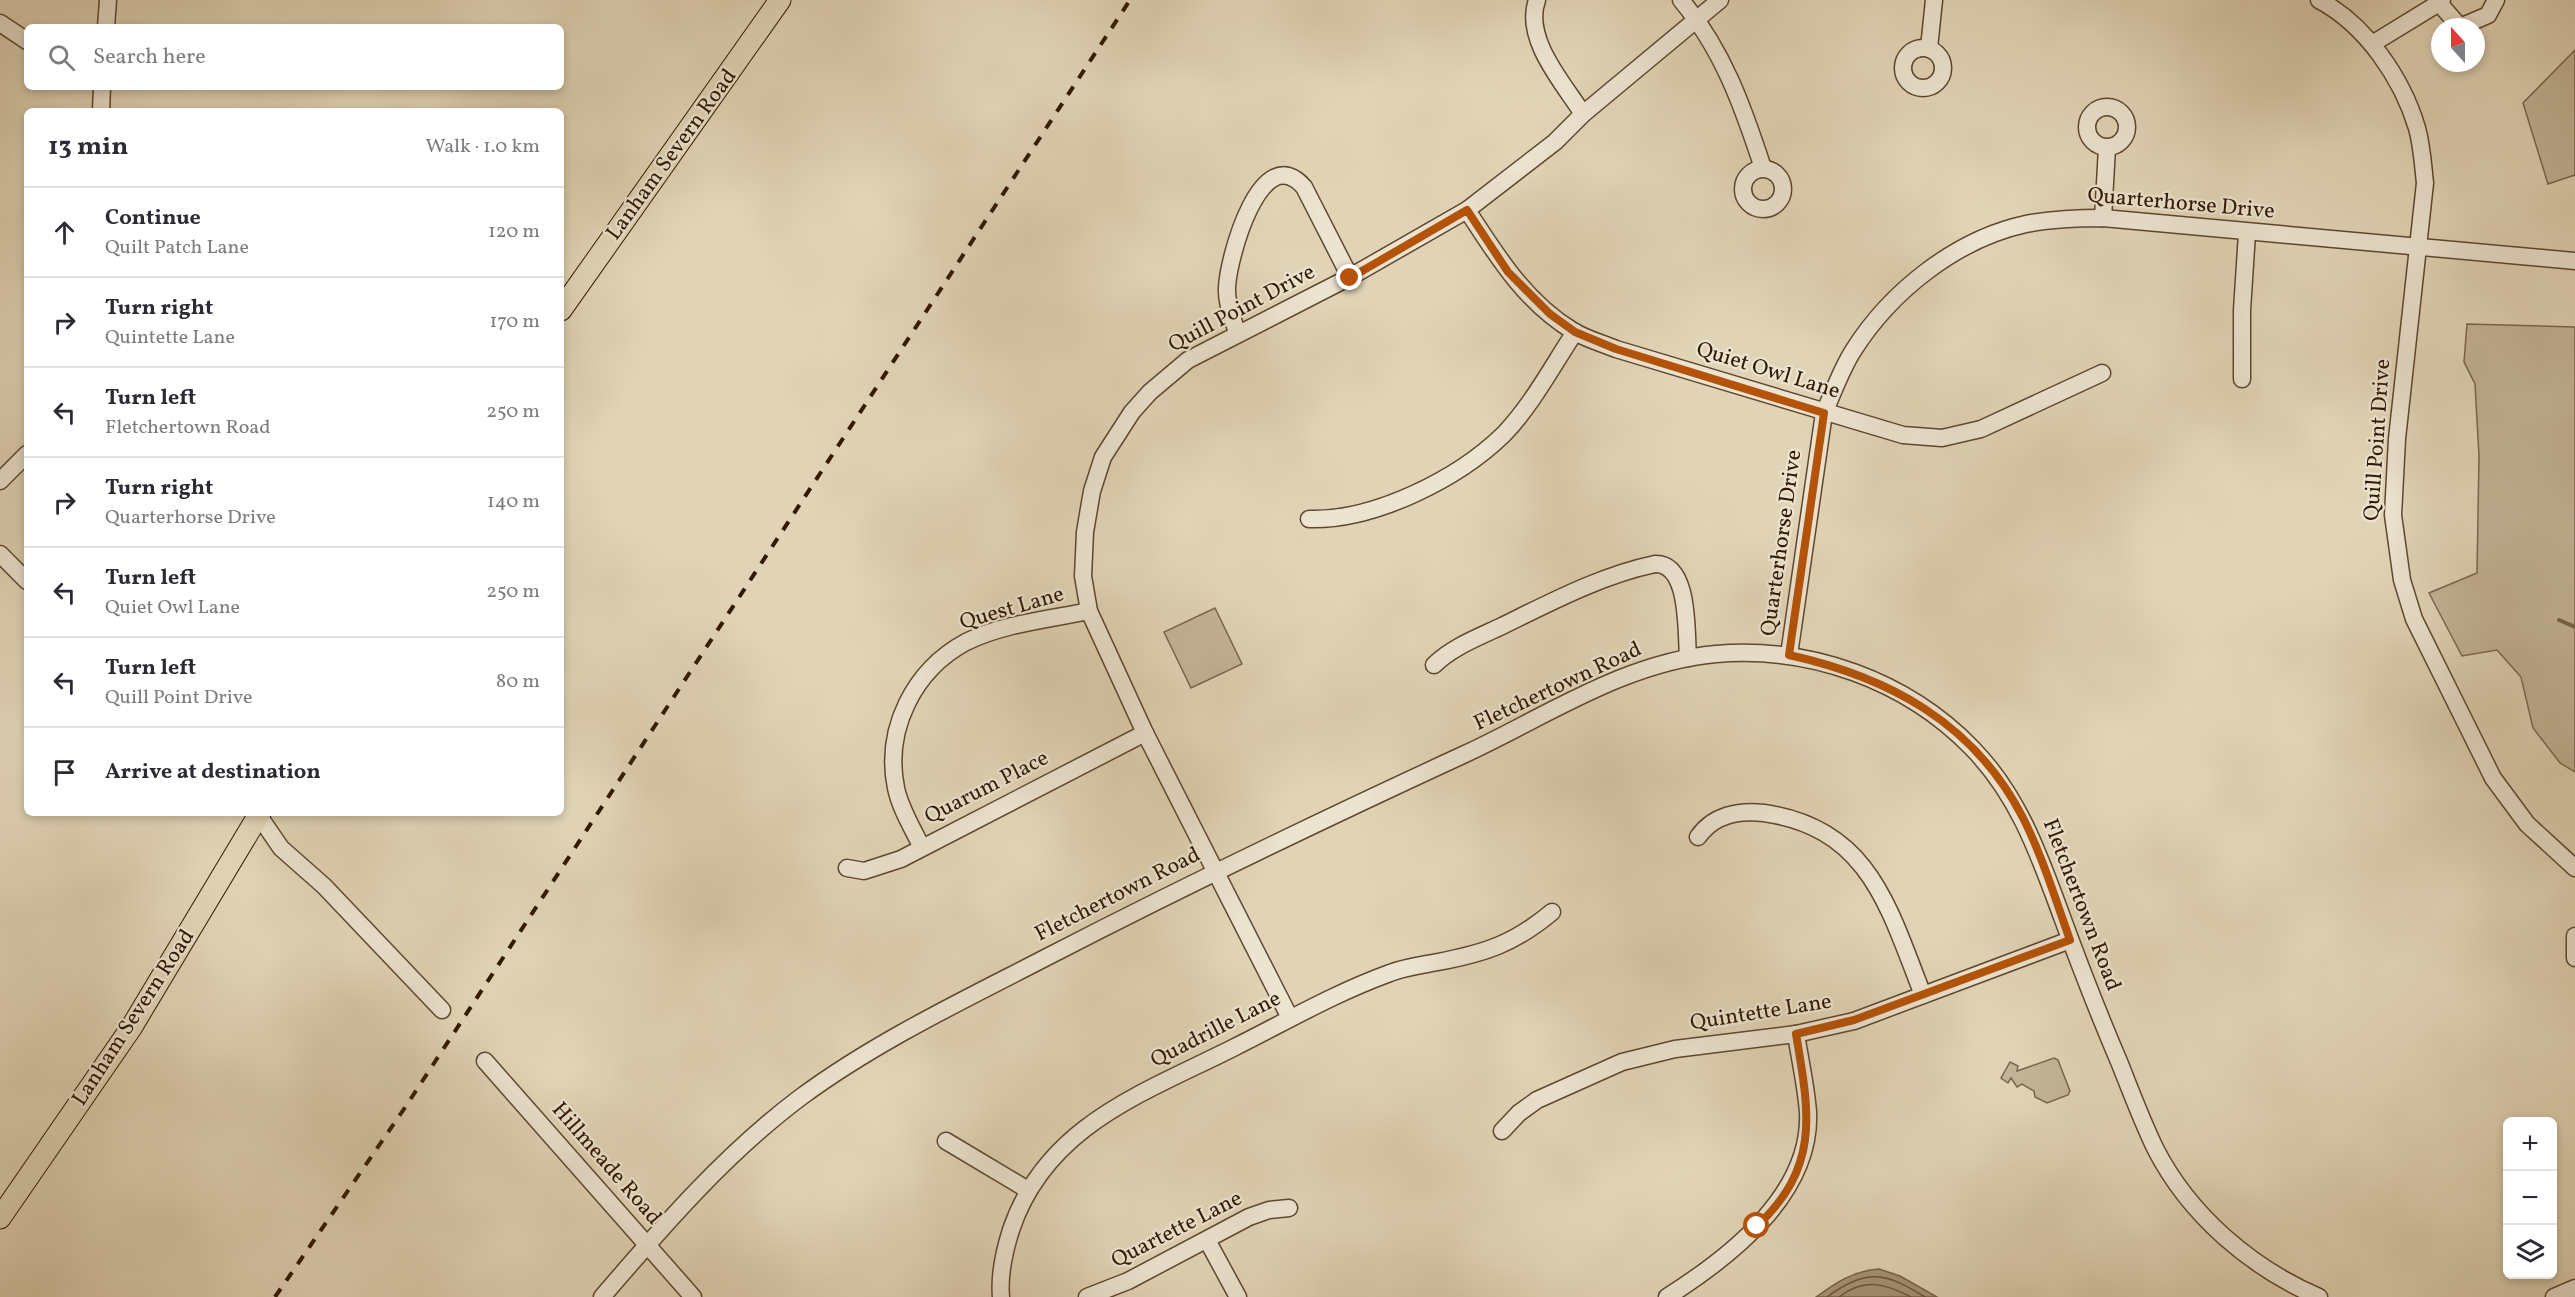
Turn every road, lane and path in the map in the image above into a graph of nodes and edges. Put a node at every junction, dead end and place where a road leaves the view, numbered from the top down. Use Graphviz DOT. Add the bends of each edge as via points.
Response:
graph roads {
  1 [pos="108,0"];
  2 [pos="780,0"];
  3 [pos="1537,0"];
  4 [pos="1681,0"];
  5 [pos="1720,0"];
  6 [pos="1934,0"];
  7 [pos="2496,0"];
  8 [pos="2323,1"];
  9 [pos="2441,2"];
  10 [pos="1696,18"];
  11 [pos="0,23"];
  12 [pos="106,24"];
  13 [pos="24,39"];
  14 [pos="2373,44"];
  15 [pos="1929,48"];
  16 [pos="102,90"];
  17 [pos="101,108"];
  18 [pos="1583,114"];
  19 [pos="2107,148"];
  20 [pos="1763,168"];
  21 [pos="1467,210"];
  22 [pos="2103,218"];
  23 [pos="2247,233"];
  24 [pos="2418,247"];
  25 [pos="2575,261"];
  26 [pos="1350,278"];
  27 [pos="564,306"];
  28 [pos="1575,332"];
  29 [pos="1237,333"];
  30 [pos="2102,373"];
  31 [pos="2242,379"];
  32 [pos="1824,413"];
  33 [pos="24,457"];
  34 [pos="0,481"];
  35 [pos="1309,519"];
  36 [pos="0,554"];
  37 [pos="24,578"];
  38 [pos="1089,611"];
  39 [pos="1789,655"];
  40 [pos="1688,658"];
  41 [pos="1434,665"];
  42 [pos="1145,733"];
  43 [pos="258,816"];
  44 [pos="260,816"];
  45 [pos="1698,837"];
  46 [pos="921,846"];
  47 [pos="2575,867"];
  48 [pos="847,868"];
  49 [pos="1213,871"];
  50 [pos="1552,912"];
  51 [pos="2575,936"];
  52 [pos="2070,940"];
  53 [pos="2575,958"];
  54 [pos="1923,995"];
  55 [pos="442,1010"];
  56 [pos="1290,1018"];
  57 [pos="1796,1034"];
  58 [pos="485,1061"];
  59 [pos="1502,1131"];
  60 [pos="946,1140"];
  61 [pos="1028,1190"];
  62 [pos="1289,1208"];
  63 [pos="0,1218"];
  64 [pos="1207,1240"];
  65 [pos="649,1246"];
  66 [pos="2575,1288"];
  67 [pos="602,1297"];
  68 [pos="693,1297"];
  69 [pos="1001,1297"];
  70 [pos="1087,1297"];
  71 [pos="1238,1297"];
  72 [pos="1667,1297"];
  73 [pos="2319,1297"];
  74 [pos="2554,1297"];
  1 -- 12 [label="street"];
  2 -- 27 [label="main road, Lanham Severn Road"];
  3 -- 18 [label="street" via="1535,17 1540,43"];
  4 -- 10 [label="street"];
  5 -- 10 [label="street, Quill Point Drive"];
  6 -- 15 [label="street"];
  7 -- 9 [label="street" via="2488,15 2460,27"];
  8 -- 14 [label="street, Quill Point Drive"];
  9 -- 14 [label="street"];
  10 -- 18 [label="street, Quill Point Drive"];
  10 -- 20 [label="street" via="1734,85"];
  11 -- 13 [label="street"];
  14 -- 24 [label="street, Quill Point Drive" via="2395,79 2418,130 2424,183"];
  16 -- 17 [label="street"];
  18 -- 21 [label="street, Quill Point Drive" via="1555,142"];
  19 -- 22 [label="street"];
  21 -- 26 [label="street, Quill Point Drive"];
  21 -- 28 [label="street, Quiet Owl Lane" via="1508,272 1550,314"];
  22 -- 23 [label="street, Quarterhorse Drive"];
  22 -- 32 [label="street, Quarterhorse Drive" via="2067,218 2024,225 1943,260 1875,320 1852,353"];
  23 -- 24 [label="street, Quarterhorse Drive"];
  23 -- 31 [label="street" via="2241,310"];
  24 -- 25 [label="street, Quarterhorse Drive"];
  24 -- 47 [label="street, Quill Point Drive" via="2394,483 2394,536 2402,580 2414,619 2493,778 2527,824"];
  26 -- 29 [label="street, Quill Point Drive"];
  26 -- 29 [label="street" via="1304,187 1296,178 1272,177 1261,188 1230,259 1227,290"];
  28 -- 32 [label="street, Quiet Owl Lane" via="1616,349"];
  28 -- 35 [label="street" via="1514,422 1482,453 1445,477 1396,500 1340,518"];
  29 -- 38 [label="street, Quill Point Drive" via="1170,373 1132,412 1112,440 1097,472 1085,532 1083,576"];
  30 -- 32 [label="street, Quiet Owl Lane" via="1980,429 1942,438 1903,435"];
  32 -- 39 [label="street, Quarterhorse Drive"];
  33 -- 34 [label="street"];
  36 -- 37 [label="street"];
  38 -- 42 [label="street, Quill Point Drive"];
  38 -- 46 [label="street, Quest Lane" via="980,636 952,650 923,676 898,725 894,754 896,788"];
  39 -- 40 [label="street, Fletchertown Road" via="1756,652"];
  39 -- 52 [label="street, Fletchertown Road" via="1851,671 1887,686 1937,717 1968,743 2001,783 2022,817"];
  40 -- 41 [label="street" via="1681,586 1672,568 1655,564 1542,607 1451,651"];
  40 -- 49 [label="street, Fletchertown Road" via="1602,687"];
  42 -- 46 [label="street, Quarum Place"];
  42 -- 49 [label="street, Quill Point Drive"];
  43 -- 63 [label="main road, Lanham Severn Road" via="131,1028"];
  44 -- 55 [label="street" via="281,848 324,886"];
  45 -- 54 [label="street" via="1716,819 1743,812 1796,819 1827,835 1860,862 1877,885"];
  46 -- 48 [label="street, Quarum Place" via="878,868 864,872"];
  49 -- 56 [label="street, Quill Point Drive"];
  49 -- 65 [label="street, Fletchertown Road" via="952,1006 802,1096 702,1185"];
  50 -- 56 [label="street, Quadrille Lane" via="1529,931 1494,949 1393,972 1322,1000"];
  51 -- 53 [label="street"];
  52 -- 54 [label="street, Quintette Lane"];
  52 -- 73 [label="street, Fletchertown Road" via="2141,1116 2170,1174 2216,1229 2249,1257"];
  54 -- 57 [label="street, Quintette Lane" via="1854,1020"];
  56 -- 61 [label="street, Quadrille Lane" via="1097,1119 1054,1154"];
  57 -- 59 [label="street, Quintette Lane" via="1675,1049 1622,1062 1537,1100"];
  57 -- 72 [label="street" via="1808,1113 1803,1150 1792,1182 1772,1212 1757,1226"];
  58 -- 65 [label="street, Hillmeade Road"];
  60 -- 61 [label="street"];
  61 -- 69 [label="street, Quadrille Lane" via="1008,1240"];
  62 -- 64 [label="street, Quartette Lane" via="1249,1217"];
  64 -- 70 [label="street, Quartette Lane" via="1128,1281"];
  64 -- 71 [label="street"];
  65 -- 67 [label="street, Fletchertown Road"];
  65 -- 68 [label="street, Hillmeade Road"];
  66 -- 74 [label="street"];
}
